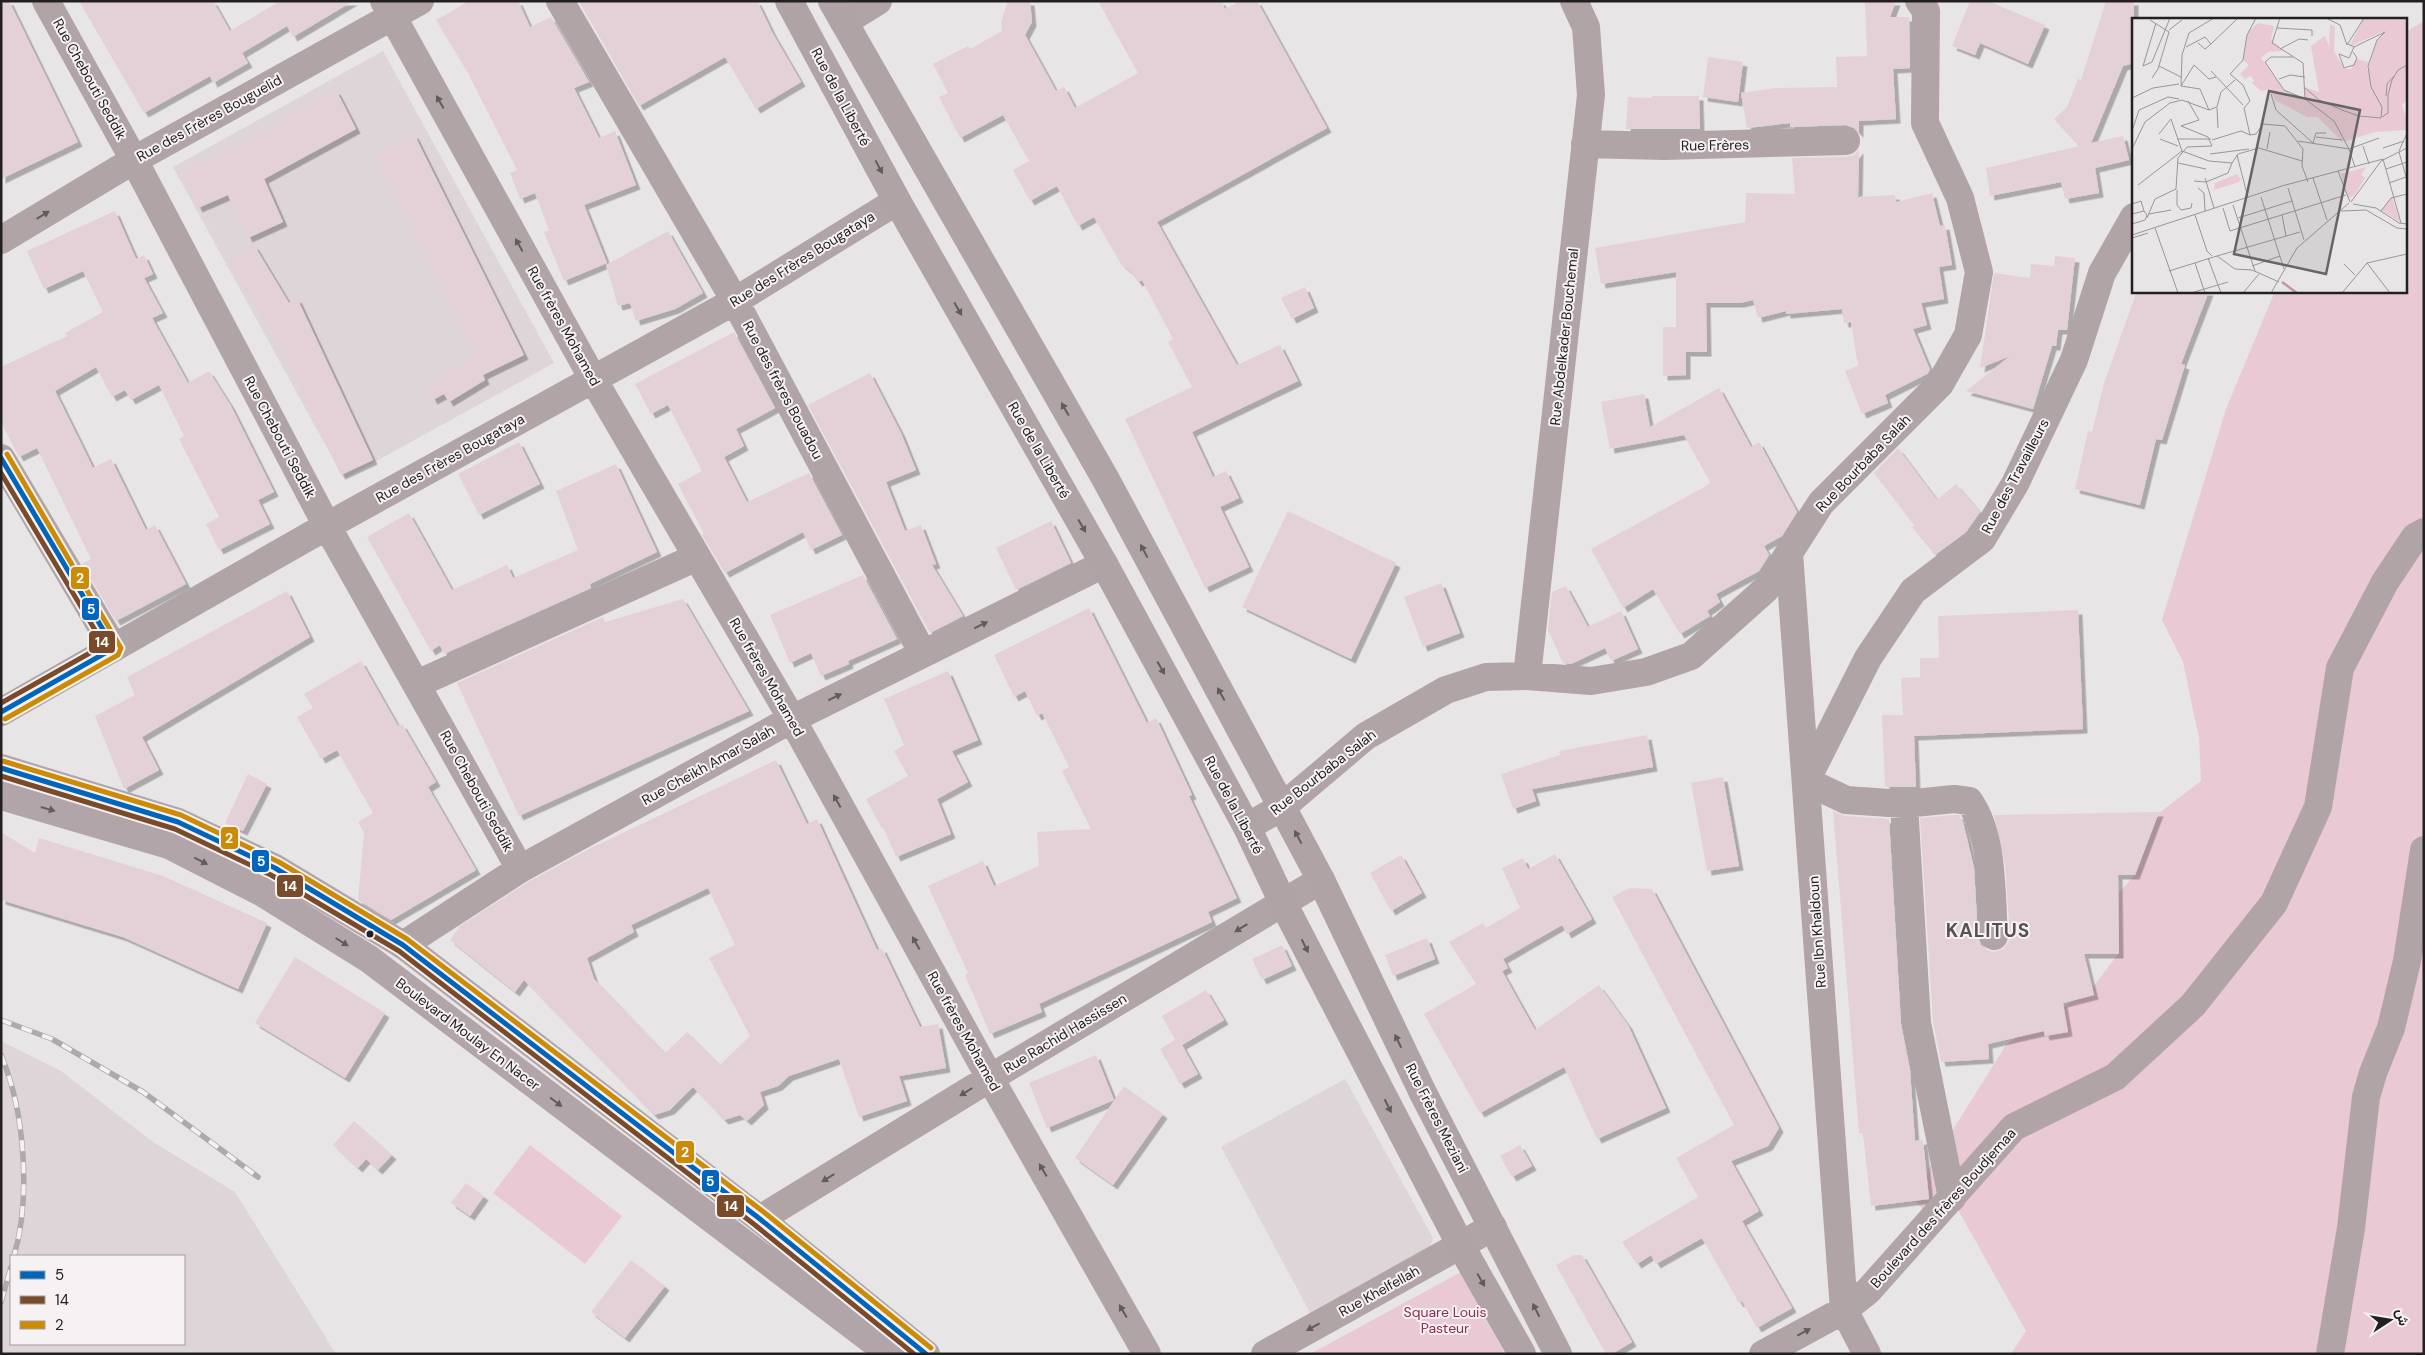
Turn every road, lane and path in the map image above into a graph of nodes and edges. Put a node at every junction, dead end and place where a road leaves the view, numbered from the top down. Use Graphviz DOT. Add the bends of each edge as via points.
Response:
graph roads {
  1 [pos="46,1"];
  2 [pos="420,1"];
  3 [pos="560,1"];
  4 [pos="789,1"];
  5 [pos="878,1"];
  6 [pos="1574,1"];
  7 [pos="1919,1"];
  8 [pos="389,9"];
  9 [pos="838,11"];
  10 [pos="1846,141"];
  11 [pos="1585,144"];
  12 [pos="134,160"];
  13 [pos="897,201"];
  14 [pos="2132,220"];
  15 [pos="1,240"];
  16 [pos="735,300"];
  17 [pos="593,379"];
  18 [pos="1,458"];
  19 [pos="327,526"];
  20 [pos="2421,529"];
  21 [pos="1789,553"];
  22 [pos="697,556"];
  23 [pos="1104,564"];
  24 [pos="114,648"];
  25 [pos="923,654"];
  26 [pos="1527,676"];
  27 [pos="417,684"];
  28 [pos="1,712"];
  29 [pos="792,719"];
  30 [pos="1,768"];
  31 [pos="1806,781"];
  32 [pos="1,796"];
  33 [pos="1904,804"];
  34 [pos="1282,807"];
  35 [pos="1247,827"];
  36 [pos="2424,850"];
  37 [pos="520,869"];
  38 [pos="1321,880"];
  39 [pos="1283,903"];
  40 [pos="1994,936"];
  41 [pos="403,945"];
  42 [pos="990,1078"];
  43 [pos="1952,1198"];
  44 [pos="760,1219"];
  45 [pos="1493,1227"];
  46 [pos="1461,1246"];
  47 [pos="1844,1310"];
  48 [pos="890,1354"];
  49 [pos="926,1354"];
  50 [pos="1147,1354"];
  51 [pos="1265,1354"];
  52 [pos="1522,1354"];
  53 [pos="1558,1354"];
  54 [pos="1763,1354"];
  55 [pos="1867,1354"];
  56 [pos="2330,1354"];
  1 -- 12 [label="street, Rue Chebouti Seddik"];
  2 -- 8 [label="street, Rue des Frères Bouguelid"];
  3 -- 16 [label="street, Rue des frères Bouadou"];
  4 -- 13 [label="main road, Rue de la Liberté, one-way"];
  5 -- 9 [label="street"];
  6 -- 11 [label="street, Rue Abdelkader Bouchemal" via="1586,27 1591,95"];
  7 -- 21 [label="street, Rue Bourbaba Salah" via="1926,11 1925,123 1960,198 1979,272 1968,335 1940,384 1821,503"];
  8 -- 12 [label="street, Rue des Frères Bouguelid"];
  17 -- 8 [label="street, Rue frères Mohamed, one-way"];
  34 -- 9 [label="main road, one-way" via="1105,478"];
  10 -- 11 [label="street, Rue Frères" via="1664,146"];
  11 -- 26 [label="street, Rue Abdelkader Bouchemal"];
  15 -- 12 [label="street, Rue des Frères Bouguelid, one-way"];
  12 -- 19 [label="street, Rue Chebouti Seddik"];
  13 -- 16 [label="street, Rue des Frères Bougataya"];
  13 -- 23 [label="main road, Rue de la Liberté, one-way"];
  14 -- 31 [label="street, Rue des Travailleurs" via="2102,273 2074,360 2015,484 1982,539 1913,591 1868,658"];
  16 -- 17 [label="street, Rue des Frères Bougataya"];
  16 -- 25 [label="street, Rue des frères Bouadou"];
  17 -- 19 [label="street, Rue des Frères Bougataya"];
  17 -- 22 [label="street, Rue frères Mohamed"];
  18 -- 24 [label="street"];
  19 -- 24 [label="street, Rue des Frères Bougataya"];
  19 -- 27 [label="street, Rue Chebouti Seddik"];
  20 -- 43 [label="street, Boulevard des frères Boudjemaa" via="2385,582 2340,668 2318,807 2274,903 2193,1006 2114,1077 2014,1127"];
  21 -- 26 [label="street, Rue Bourbaba Salah" via="1766,589 1691,656 1646,672 1591,681"];
  21 -- 31 [label="street, Rue Ibn Khaldoun"];
  22 -- 27 [label="street"];
  22 -- 29 [label="street, Rue frères Mohamed"];
  25 -- 23 [label="street, Rue Cheikh Amar Salah, one-way"];
  23 -- 35 [label="main road, Rue de la Liberté, one-way"];
  24 -- 28 [label="street, Rue des Frères Bougataya"];
  29 -- 25 [label="street, Rue Cheikh Amar Salah, one-way"];
  26 -- 34 [label="street, Rue Bourbaba Salah" via="1486,677 1446,690 1366,736"];
  27 -- 37 [label="street, Rue Chebouti Seddik"];
  29 -- 37 [label="street, Rue Cheikh Amar Salah"];
  42 -- 29 [label="street, Rue frères Mohamed, one-way"];
  30 -- 41 [label="main road" via="178,822 275,868"];
  31 -- 33 [label="street" via="1846,800"];
  31 -- 47 [label="street, Rue Ibn Khaldoun"];
  32 -- 48 [label="main road, Boulevard Moulay En Nacer, one-way" via="169,845 263,893 369,958"];
  33 -- 40 [label="street" via="1954,799 1969,801 1976,811 1985,833"];
  33 -- 43 [label="street" via="1916,1023"];
  34 -- 35 [label="street, Rue Bourbaba Salah"];
  38 -- 34 [label="main road, one-way"];
  35 -- 39 [label="main road, Rue de la Liberté"];
  36 -- 56 [label="street" via="2407,961 2391,1028 2366,1097 2351,1228"];
  37 -- 41 [label="street, Rue Cheikh Amar Salah"];
  38 -- 39 [label="street, Rue Rachid Hassissen"];
  45 -- 38 [label="main road, Rue Frères Meziani, one-way" via="1423,1093"];
  39 -- 42 [label="street, Rue Rachid Hassissen, one-way"];
  39 -- 46 [label="main road, one-way"];
  41 -- 44 [label="main road"];
  42 -- 44 [label="street, Rue Rachid Hassissen, one-way"];
  50 -- 42 [label="street, Rue frères Mohamed, one-way"];
  43 -- 47 [label="street, Boulevard des frères Boudjemaa" via="1868,1291"];
  44 -- 49 [label="main road"];
  45 -- 46 [label="street, Rue Khelfellah"];
  53 -- 45 [label="main road, Rue Frères Meziani, one-way"];
  46 -- 51 [label="street, Rue Khelfellah, one-way"];
  46 -- 52 [label="main road, one-way"];
  54 -- 47 [label="street, Boulevard des frères Boudjemaa, one-way"];
  47 -- 55 [label="street"];
}
